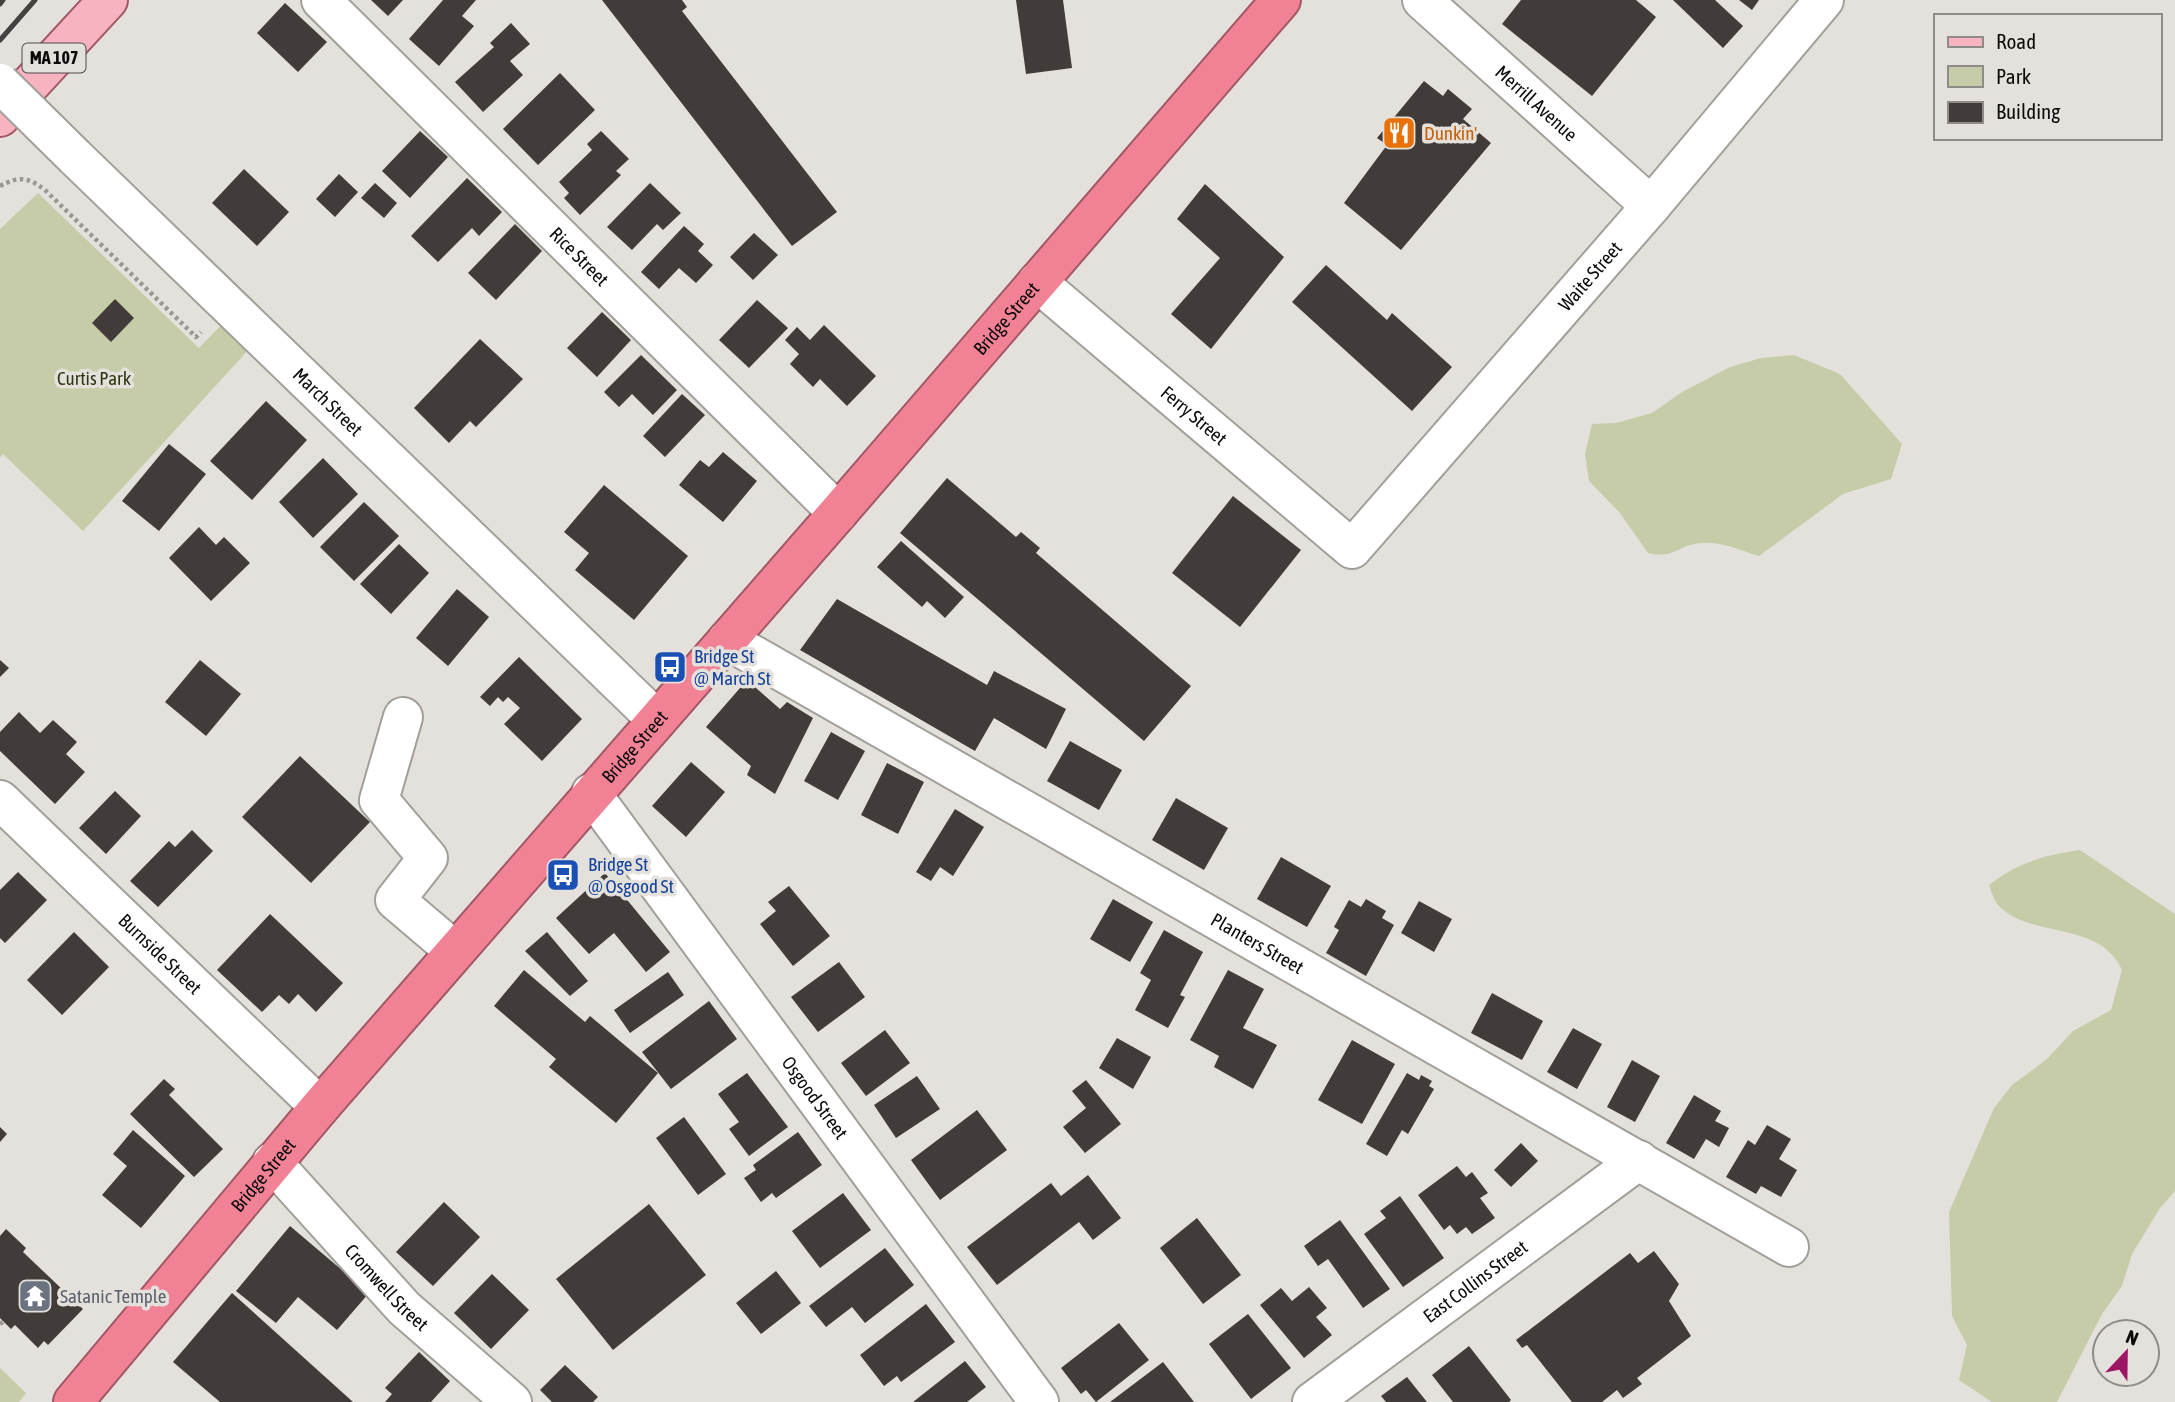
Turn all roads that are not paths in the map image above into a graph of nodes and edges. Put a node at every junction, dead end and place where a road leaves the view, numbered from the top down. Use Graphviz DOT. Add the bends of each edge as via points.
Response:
graph roads {
  1 [pos="108,0"];
  2 [pos="321,0"];
  3 [pos="1281,0"];
  4 [pos="1422,0"];
  5 [pos="1824,0"];
  6 [pos="0,83"];
  7 [pos="0,117"];
  8 [pos="1651,206"];
  9 [pos="1037,282"];
  10 [pos="838,513"];
  11 [pos="1352,548"];
  12 [pos="727,640"];
  13 [pos="403,717"];
  14 [pos="656,719"];
  15 [pos="591,793"];
  16 [pos="0,800"];
  17 [pos="455,951"];
  18 [pos="320,1107"];
  19 [pos="1639,1160"];
  20 [pos="272,1162"];
  21 [pos="1789,1247"];
  22 [pos="73,1402"];
  23 [pos="512,1402"];
  24 [pos="1039,1402"];
  25 [pos="1312,1402"];
  1 -- 7 [label="main road, MA 107"];
  2 -- 10 [label="street, Rice Street"];
  3 -- 9 [label="highway, Bridge Street"];
  4 -- 8 [label="street, Merrill Avenue"];
  5 -- 8 [label="street, Waite Street"];
  6 -- 14 [label="street, March Street, bridge"];
  8 -- 11 [label="street, Waite Street"];
  9 -- 10 [label="highway, Bridge Street"];
  9 -- 11 [label="street, Ferry Street"];
  10 -- 12 [label="highway, Bridge Street"];
  12 -- 14 [label="highway, Bridge Street"];
  12 -- 19 [label="street, Planters Street"];
  13 -- 17 [label="street" via="379,800 428,858 396,900"];
  14 -- 15 [label="highway, Bridge Street"];
  15 -- 17 [label="highway, Bridge Street"];
  15 -- 24 [label="street, Osgood Street"];
  16 -- 18 [label="street, Burnside Street"];
  17 -- 18 [label="highway, Bridge Street"];
  18 -- 20 [label="highway, Bridge Street"];
  19 -- 21 [label="street, Planters Street"];
  19 -- 25 [label="street, East Collins Street"];
  20 -- 22 [label="highway, Bridge Street"];
  20 -- 23 [label="street, Cromwell Street" via="404,1308"];
}
